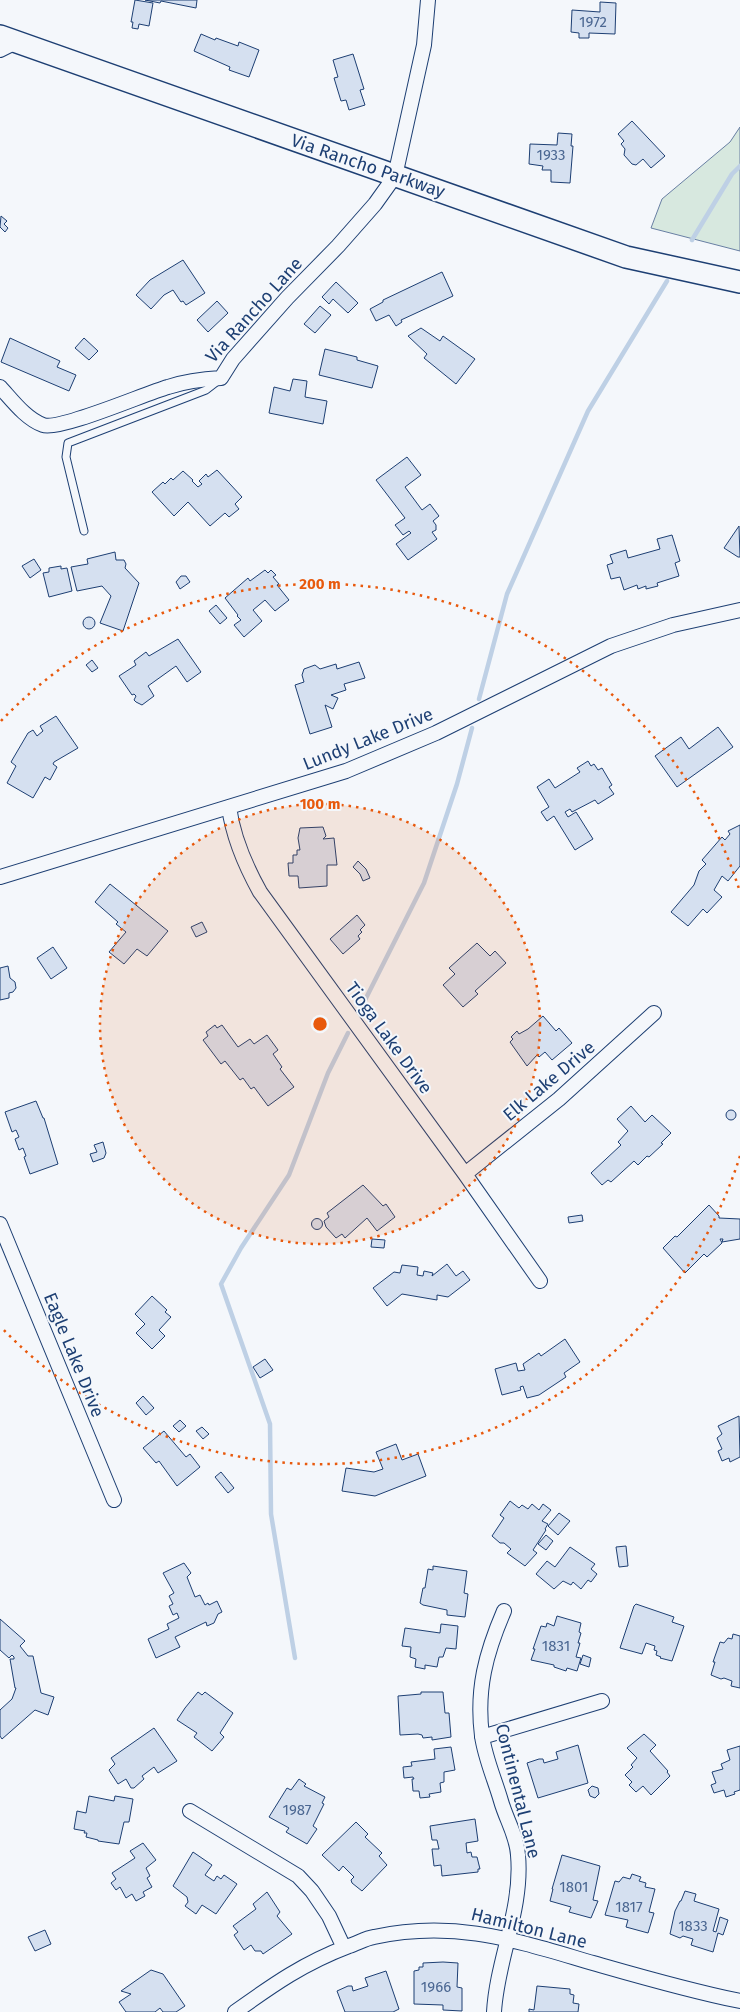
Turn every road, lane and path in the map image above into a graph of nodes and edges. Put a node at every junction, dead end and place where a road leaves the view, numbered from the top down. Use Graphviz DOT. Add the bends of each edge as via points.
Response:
graph roads {
  1 [pos="428,0"];
  2 [pos="5,42"];
  3 [pos="396,176"];
  4 [pos="740,282"];
  5 [pos="221,378"];
  6 [pos="0,387"];
  7 [pos="84,531"];
  8 [pos="740,610"];
  9 [pos="229,807"];
  10 [pos="0,877"];
  11 [pos="654,1013"];
  12 [pos="465,1174"];
  13 [pos="0,1224"];
  14 [pos="540,1281"];
  15 [pos="114,1500"];
  16 [pos="504,1611"];
  17 [pos="602,1701"];
  18 [pos="482,1737"];
  19 [pos="190,1811"];
  20 [pos="508,1938"];
  21 [pos="344,1948"];
  22 [pos="740,2001"];
  23 [pos="235,2012"];
  24 [pos="494,2012"];
  1 -- 3 [label="street" via="424,45"];
  2 -- 3 [label="main road, Via Rancho Parkway"];
  3 -- 4 [label="main road, Via Rancho Parkway" via="626,257"];
  3 -- 5 [label="street, Via Rancho Lane" via="338,246 233,359"];
  5 -- 6 [label="street, Via Rancho Lane" via="195,379 70,422 45,426 30,418"];
  5 -- 7 [label="lane" via="206,390 68,442 66,457"];
  8 -- 9 [label="street, Lundy Lake Drive" via="673,625 611,646 418,741 346,772"];
  9 -- 10 [label="street, Lundy Lake Drive"];
  9 -- 12 [label="street, Tioga Lake Drive" via="231,824 247,868 260,892"];
  11 -- 12 [label="street, Elk Lake Drive" via="559,1099"];
  12 -- 14 [label="street, Tioga Lake Drive"];
  13 -- 15 [label="street, Eagle Lake Drive"];
  16 -- 18 [label="street, Continental Lane" via="483,1672"];
  17 -- 18 [label="street"];
  18 -- 20 [label="street, Continental Lane" via="518,1854 519,1885"];
  19 -- 21 [label="street" via="298,1876 329,1916"];
  20 -- 21 [label="street, Hamilton Lane" via="456,1930 416,1930 373,1937"];
  20 -- 22 [label="street, Hamilton Lane" via="685,1990"];
  20 -- 24 [label="street, Continental Lane" via="495,1990"];
  21 -- 23 [label="street, Hamilton Lane" via="287,1975"];
}
